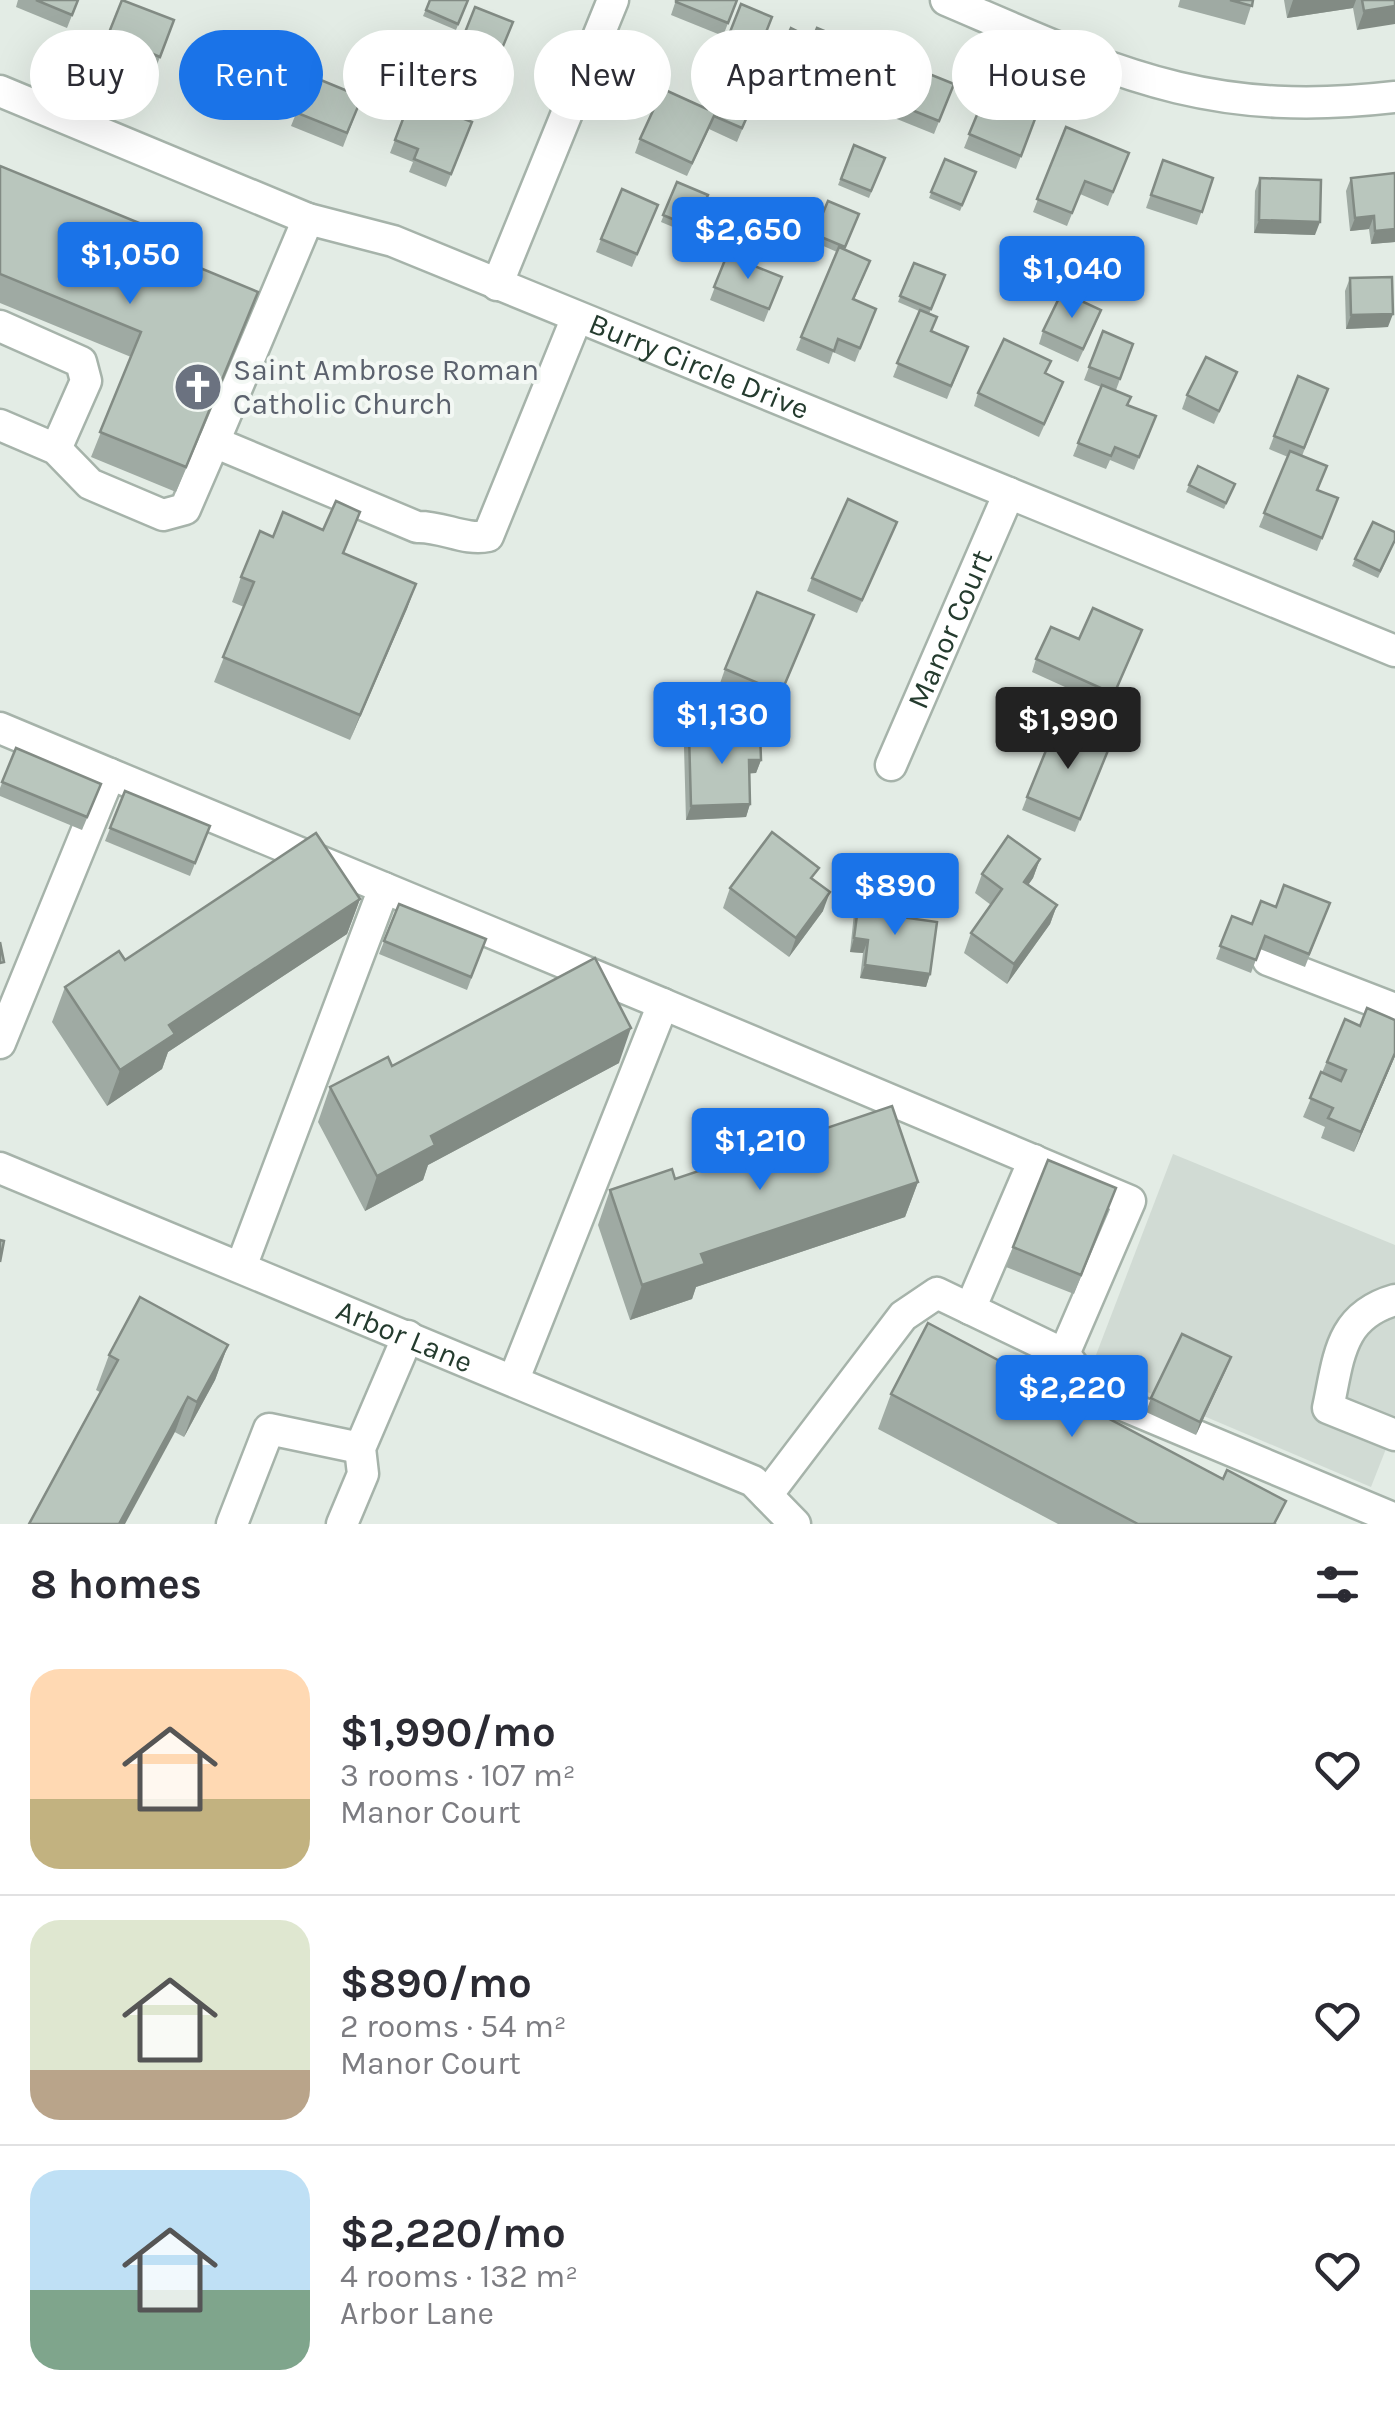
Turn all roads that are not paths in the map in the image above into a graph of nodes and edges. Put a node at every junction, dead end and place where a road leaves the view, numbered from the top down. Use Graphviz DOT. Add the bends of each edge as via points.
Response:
graph roads {
  1 [pos="613,0"];
  2 [pos="946,0"];
  3 [pos="0,91"];
  4 [pos="1395,97"];
  5 [pos="308,218"];
  6 [pos="497,285"];
  7 [pos="577,317"];
  8 [pos="0,326"];
  9 [pos="0,425"];
  10 [pos="214,442"];
  11 [pos="56,449"];
  12 [pos="1009,493"];
  13 [pos="1395,651"];
  14 [pos="0,728"];
  15 [pos="891,765"];
  16 [pos="110,774"];
  17 [pos="384,888"];
  18 [pos="1268,960"];
  19 [pos="663,1004"];
  20 [pos="1395,1009"];
  21 [pos="0,1044"];
  22 [pos="1034,1160"];
  23 [pos="0,1168"];
  24 [pos="241,1267"];
  25 [pos="1395,1300"];
  26 [pos="970,1309"];
  27 [pos="408,1336"];
  28 [pos="1064,1354"];
  29 [pos="514,1379"];
  30 [pos="1395,1435"];
  31 [pos="360,1448"];
  32 [pos="767,1495"];
  33 [pos="1395,1519"];
  34 [pos="232,1524"];
  35 [pos="342,1524"];
  36 [pos="796,1524"];
  1 -- 6 [label="street"];
  2 -- 4 [label="street" via="1106,69 1194,95 1302,105"];
  3 -- 5 [label="street, Burry Circle Drive"];
  5 -- 6 [label="street, Burry Circle Drive" via="393,242"];
  5 -- 10 [label="street"];
  6 -- 7 [label="street, Burry Circle Drive"];
  7 -- 10 [label="street" via="488,536 417,527"];
  7 -- 12 [label="street, Burry Circle Drive"];
  8 -- 11 [label="street" via="81,362 86,380"];
  9 -- 11 [label="street"];
  10 -- 11 [label="street" via="185,509 163,515 90,484"];
  12 -- 13 [label="street, Burry Circle Drive"];
  12 -- 15 [label="street, Manor Court"];
  14 -- 16 [label="street"];
  16 -- 17 [label="street"];
  16 -- 21 [label="street"];
  17 -- 19 [label="street"];
  17 -- 24 [label="street"];
  18 -- 20 [label="street"];
  19 -- 22 [label="street"];
  19 -- 29 [label="street"];
  22 -- 26 [label="street"];
  22 -- 28 [label="street" via="1130,1201"];
  23 -- 24 [label="street, Arbor Lane"];
  24 -- 27 [label="street, Arbor Lane"];
  25 -- 30 [label="street" via="1372,1306 1350,1326 1328,1408"];
  26 -- 28 [label="street"];
  26 -- 32 [label="street" via="937,1293 903,1316"];
  27 -- 29 [label="street, Arbor Lane"];
  27 -- 31 [label="street"];
  28 -- 33 [label="street" via="1094,1394"];
  29 -- 32 [label="street, Arbor Lane" via="753,1482"];
  31 -- 34 [label="street" via="269,1429"];
  31 -- 35 [label="street" via="364,1474"];
  32 -- 36 [label="street, Arbor Lane"];
}
